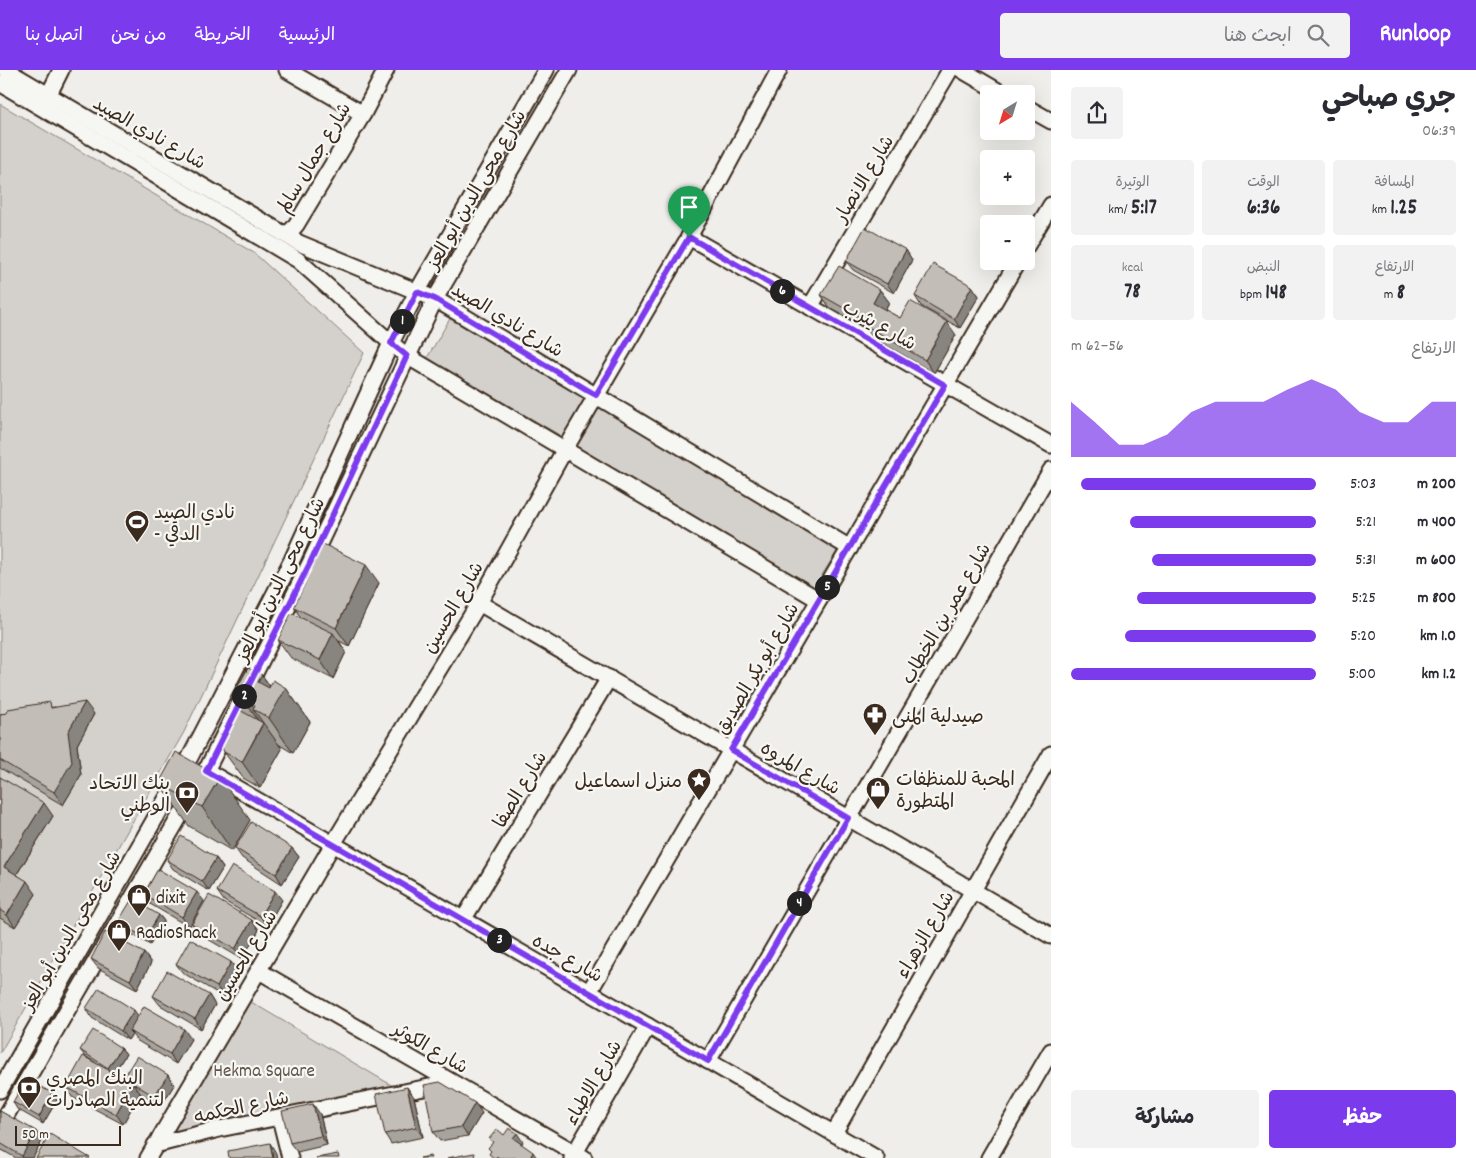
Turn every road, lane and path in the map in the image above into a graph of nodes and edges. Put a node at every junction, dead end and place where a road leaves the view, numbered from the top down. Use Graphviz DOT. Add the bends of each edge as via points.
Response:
graph roads {
  1 [pos="6,70"];
  2 [pos="61,70"];
  3 [pos="287,70"];
  4 [pos="386,70"];
  5 [pos="546,70"];
  6 [pos="569,70"];
  7 [pos="779,70"];
  8 [pos="950,70"];
  9 [pos="962,70"];
  10 [pos="0,83"];
  11 [pos="988,85"];
  12 [pos="48,96"];
  13 [pos="1035,112"];
  14 [pos="363,114"];
  15 [pos="1051,121"];
  16 [pos="1051,205"];
  17 [pos="1035,232"];
  18 [pos="284,234"];
  19 [pos="689,237"];
  20 [pos="1013,270"];
  21 [pos="417,292"];
  22 [pos="435,299"];
  23 [pos="810,307"];
  24 [pos="391,343"];
  25 [pos="407,356"];
  26 [pos="945,385"];
  27 [pos="596,395"];
  28 [pos="1051,445"];
  29 [pos="565,449"];
  30 [pos="1051,470"];
  31 [pos="850,548"];
  32 [pos="819,600"];
  33 [pos="479,603"];
  34 [pos="609,678"];
  35 [pos="731,750"];
  36 [pos="1051,754"];
  37 [pos="188,761"];
  38 [pos="206,771"];
  39 [pos="848,818"];
  40 [pos="333,844"];
  41 [pos="972,890"];
  42 [pos="463,920"];
  43 [pos="1051,936"];
  44 [pos="259,971"];
  45 [pos="589,992"];
  46 [pos="648,1026"];
  47 [pos="1051,1051"];
  48 [pos="708,1061"];
  49 [pos="453,1083"];
  50 [pos="0,1090"];
  51 [pos="280,1118"];
  52 [pos="0,1126"];
  53 [pos="834,1133"];
  54 [pos="151,1152"];
  55 [pos="577,1156"];
  56 [pos="290,1158"];
  57 [pos="876,1158"];
  58 [pos="989,1158"];
  1 -- 12 [label="street, شارع نادي الصيد"];
  2 -- 12 [label="street"];
  3 -- 14 [label="street"];
  4 -- 14 [label="street, شارع جمال سالم"];
  5 -- 21 [label="street, شارع محى الدين أبو العز"];
  6 -- 22 [label="street, شارع محى الدين أبو العز"];
  7 -- 19 [label="street, شارع الحسين"];
  8 -- 23 [label="street, شارع الانصار"];
  9 -- 11 [label="street"];
  10 -- 24 [label="street, شارع نادي الصيد" via="298,260"];
  12 -- 18 [label="street, شارع نادي الصيد"];
  13 -- 15 [label="street"];
  14 -- 18 [label="street, شارع جمال سالم" via="296,226"];
  16 -- 17 [label="street"];
  18 -- 21 [label="street, شارع نادي الصيد" via="312,249"];
  19 -- 23 [label="street, شارع يثرب"];
  19 -- 27 [label="street, شارع الحسين"];
  20 -- 26 [label="street, شارع أبو بكر الصديق"];
  21 -- 22 [label="street, شارع نادي الصيد"];
  21 -- 24 [label="street, شارع محى الدين أبو العز"];
  22 -- 25 [label="street, شارع محى الدين أبو العز"];
  22 -- 27 [label="street, شارع نادي الصيد"];
  23 -- 26 [label="street, شارع يثرب"];
  24 -- 25 [label="street, شارع نادي الصيد"];
  24 -- 37 [label="street, شارع محى الدين أبو العز" via="292,560"];
  25 -- 29 [label="street, شارع نادي الصيد"];
  25 -- 38 [label="street, شارع محى الدين أبو العز" via="310,563"];
  26 -- 28 [label="street, شارع يثرب"];
  26 -- 31 [label="street, شارع أبو بكر الصديق"];
  27 -- 29 [label="street, شارع الحسين"];
  27 -- 31 [label="street, شارع نادي الصيد"];
  29 -- 32 [label="street, شارع نادي الصيد"];
  29 -- 33 [label="street, شارع الحسين"];
  30 -- 39 [label="street, شارع عمر بن الخطاب"];
  31 -- 32 [label="street, شارع أبو بكر الصديق"];
  32 -- 35 [label="street, شارع أبو بكر الصديق"];
  33 -- 34 [label="street, شارع المروه"];
  33 -- 40 [label="street, شارع الحسين"];
  34 -- 35 [label="street, شارع المروه"];
  34 -- 42 [label="street, شارع الصفا"];
  35 -- 39 [label="street, شارع المروه"];
  35 -- 45 [label="street, شارع أبو بكر الصديق"];
  36 -- 41 [label="street, شارع الزهراء"];
  37 -- 38 [label="street, شارع جده"];
  37 -- 50 [label="street, شارع محى الدين أبو العز"];
  38 -- 40 [label="street, شارع جده"];
  38 -- 52 [label="street, شارع محى الدين أبو العز"];
  39 -- 41 [label="street, شارع المروه"];
  39 -- 48 [label="street, شارع عمر بن الخطاب"];
  40 -- 42 [label="street, شارع جده"];
  40 -- 44 [label="street, شارع الحسين"];
  41 -- 43 [label="street, شارع المروه"];
  41 -- 53 [label="street, شارع الزهراء"];
  42 -- 45 [label="street, شارع جده"];
  44 -- 49 [label="street, شارع الكوثر"];
  44 -- 54 [label="street, شارع الحسين"];
  45 -- 46 [label="street, شارع جده"];
  46 -- 48 [label="street, شارع جده"];
  46 -- 55 [label="street, شارع الاطباء"];
  47 -- 58 [label="street"];
  48 -- 53 [label="street, شارع جده"];
  49 -- 51 [label="street, شارع الحكمه"];
  49 -- 55 [label="street, شارع الكوثر"];
  51 -- 54 [label="street, شارع الحكمه" via="219,1129"];
  51 -- 56 [label="street"];
  53 -- 57 [label="street, شارع جده"];
}
